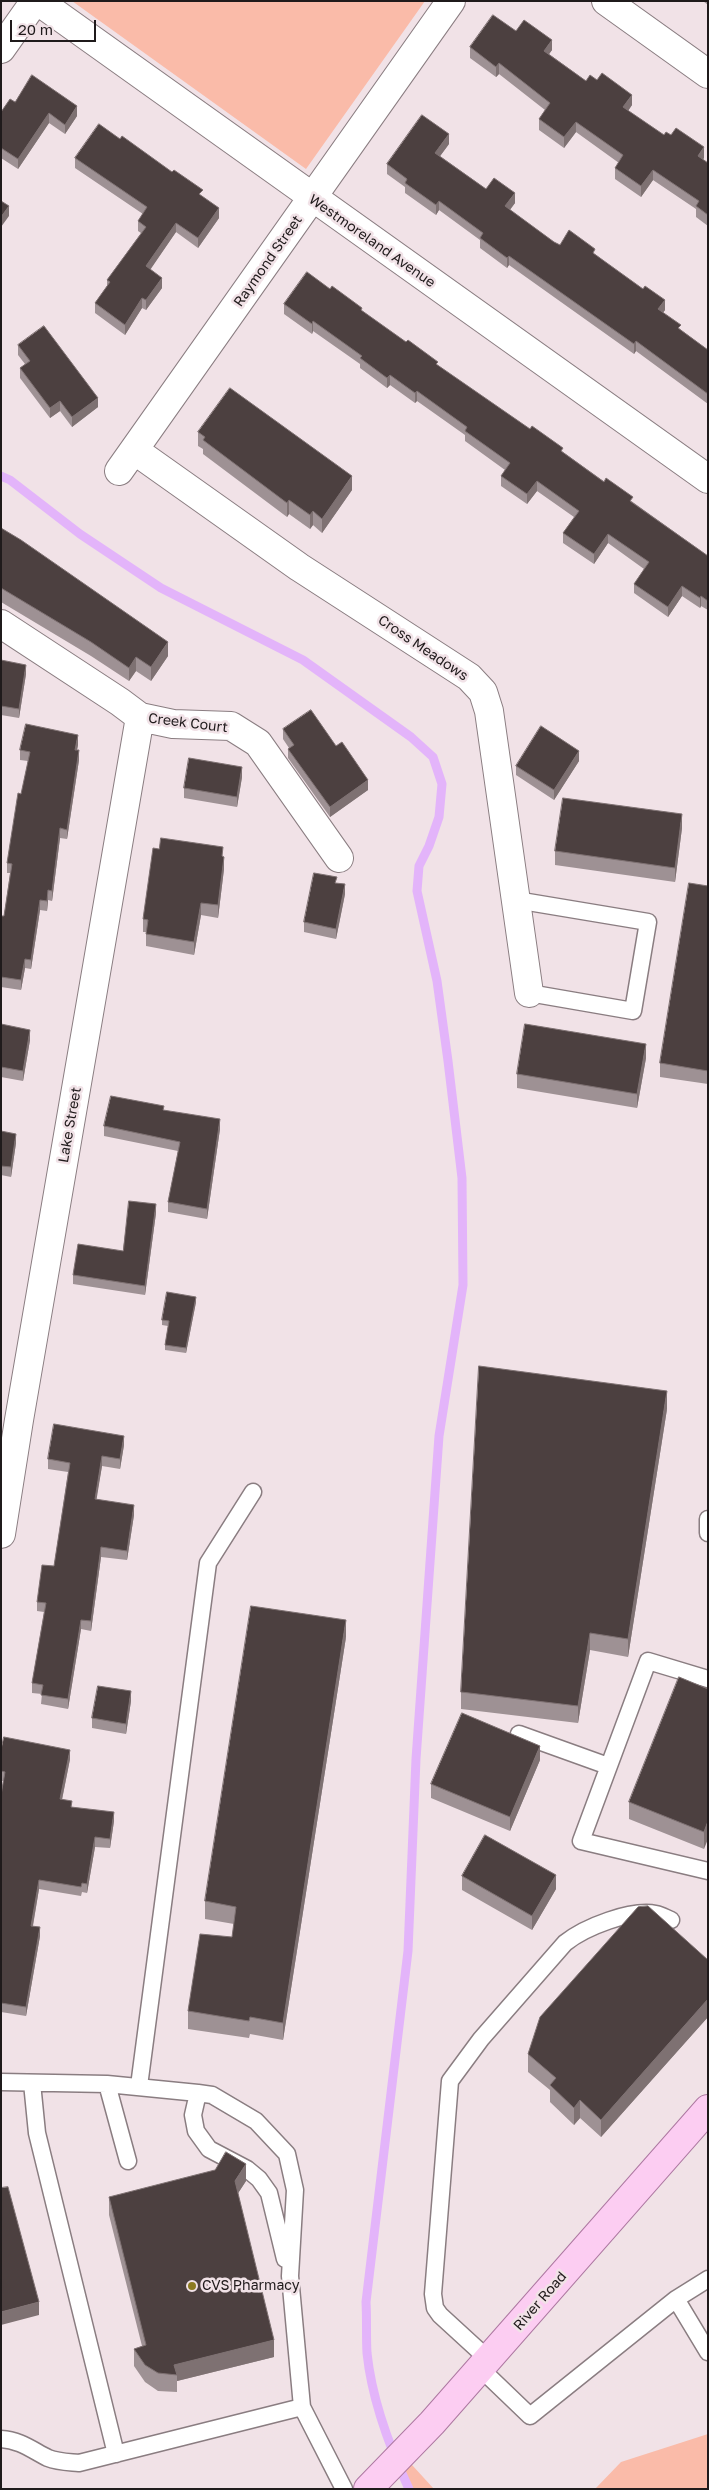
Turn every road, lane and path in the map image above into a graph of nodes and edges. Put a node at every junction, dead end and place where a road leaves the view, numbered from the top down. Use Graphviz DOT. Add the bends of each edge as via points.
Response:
graph roads {
  1 [pos="36,1"];
  2 [pos="451,1"];
  3 [pos="606,1"];
  4 [pos="1,49"];
  5 [pos="708,74"];
  6 [pos="312,198"];
  7 [pos="127,460"];
  8 [pos="708,479"];
  9 [pos="1,624"];
  10 [pos="140,717"];
  11 [pos="339,858"];
  12 [pos="516,900"];
  13 [pos="529,994"];
  14 [pos="10,1419"];
  15 [pos="253,1492"];
  16 [pos="708,1519"];
  17 [pos="708,1533"];
  18 [pos="1,1534"];
  19 [pos="708,1679"];
  20 [pos="519,1734"];
  21 [pos="608,1766"];
  22 [pos="708,1871"];
  23 [pos="671,1920"];
  24 [pos="1,2082"];
  25 [pos="32,2083"];
  26 [pos="107,2084"];
  27 [pos="139,2086"];
  28 [pos="198,2093"];
  29 [pos="708,2109"];
  30 [pos="128,2161"];
  31 [pos="290,2276"];
  32 [pos="708,2279"];
  33 [pos="676,2299"];
  34 [pos="708,2352"];
  35 [pos="484,2364"];
  36 [pos="302,2408"];
  37 [pos="1,2439"];
  38 [pos="116,2454"];
  39 [pos="344,2489"];
  40 [pos="368,2489"];
  1 -- 4 [label="street"];
  1 -- 6 [label="street, Westmoreland Avenue"];
  2 -- 6 [label="street, Raymond Street"];
  3 -- 5 [label="street"];
  6 -- 7 [label="street, Raymond Street"];
  6 -- 8 [label="street, Westmoreland Avenue"];
  7 -- 12 [label="street, Cross Meadows" via="469,677 483,692 489,712"];
  9 -- 10 [label="street, Creek Court"];
  10 -- 11 [label="street, Creek Court" via="174,724 231,726 258,743"];
  10 -- 14 [label="street, Lake Street"];
  12 -- 13 [label="street, Cross Meadows"];
  12 -- 13 [label="lane" via="648,922 633,1011"];
  14 -- 18 [label="street, Lake Street"];
  15 -- 27 [label="lane" via="208,1564"];
  16 -- 17 [label="lane"];
  19 -- 21 [label="lane" via="648,1661"];
  20 -- 21 [label="lane"];
  21 -- 22 [label="lane" via="581,1842"];
  23 -- 35 [label="lane" via="658,1914 644,1913 594,1925 579,1932 565,1943 481,2040 450,2081 433,2294 435,2308"];
  24 -- 25 [label="lane"];
  25 -- 26 [label="lane"];
  25 -- 38 [label="lane" via="37,2133"];
  26 -- 27 [label="lane"];
  26 -- 30 [label="lane"];
  27 -- 28 [label="lane"];
  28 -- 31 [label="lane" via="193,2115 196,2131 209,2149 248,2169 269,2193"];
  28 -- 31 [label="lane" via="212,2095 256,2121 287,2154 295,2190"];
  29 -- 35 [label="main road, River Road"];
  31 -- 36 [label="lane"];
  32 -- 33 [label="lane"];
  33 -- 34 [label="lane"];
  33 -- 35 [label="lane" via="530,2416"];
  35 -- 40 [label="main road, River Road"];
  36 -- 38 [label="lane"];
  36 -- 39 [label="lane"];
  37 -- 38 [label="lane" via="20,2442 63,2462 79,2463"];
}
